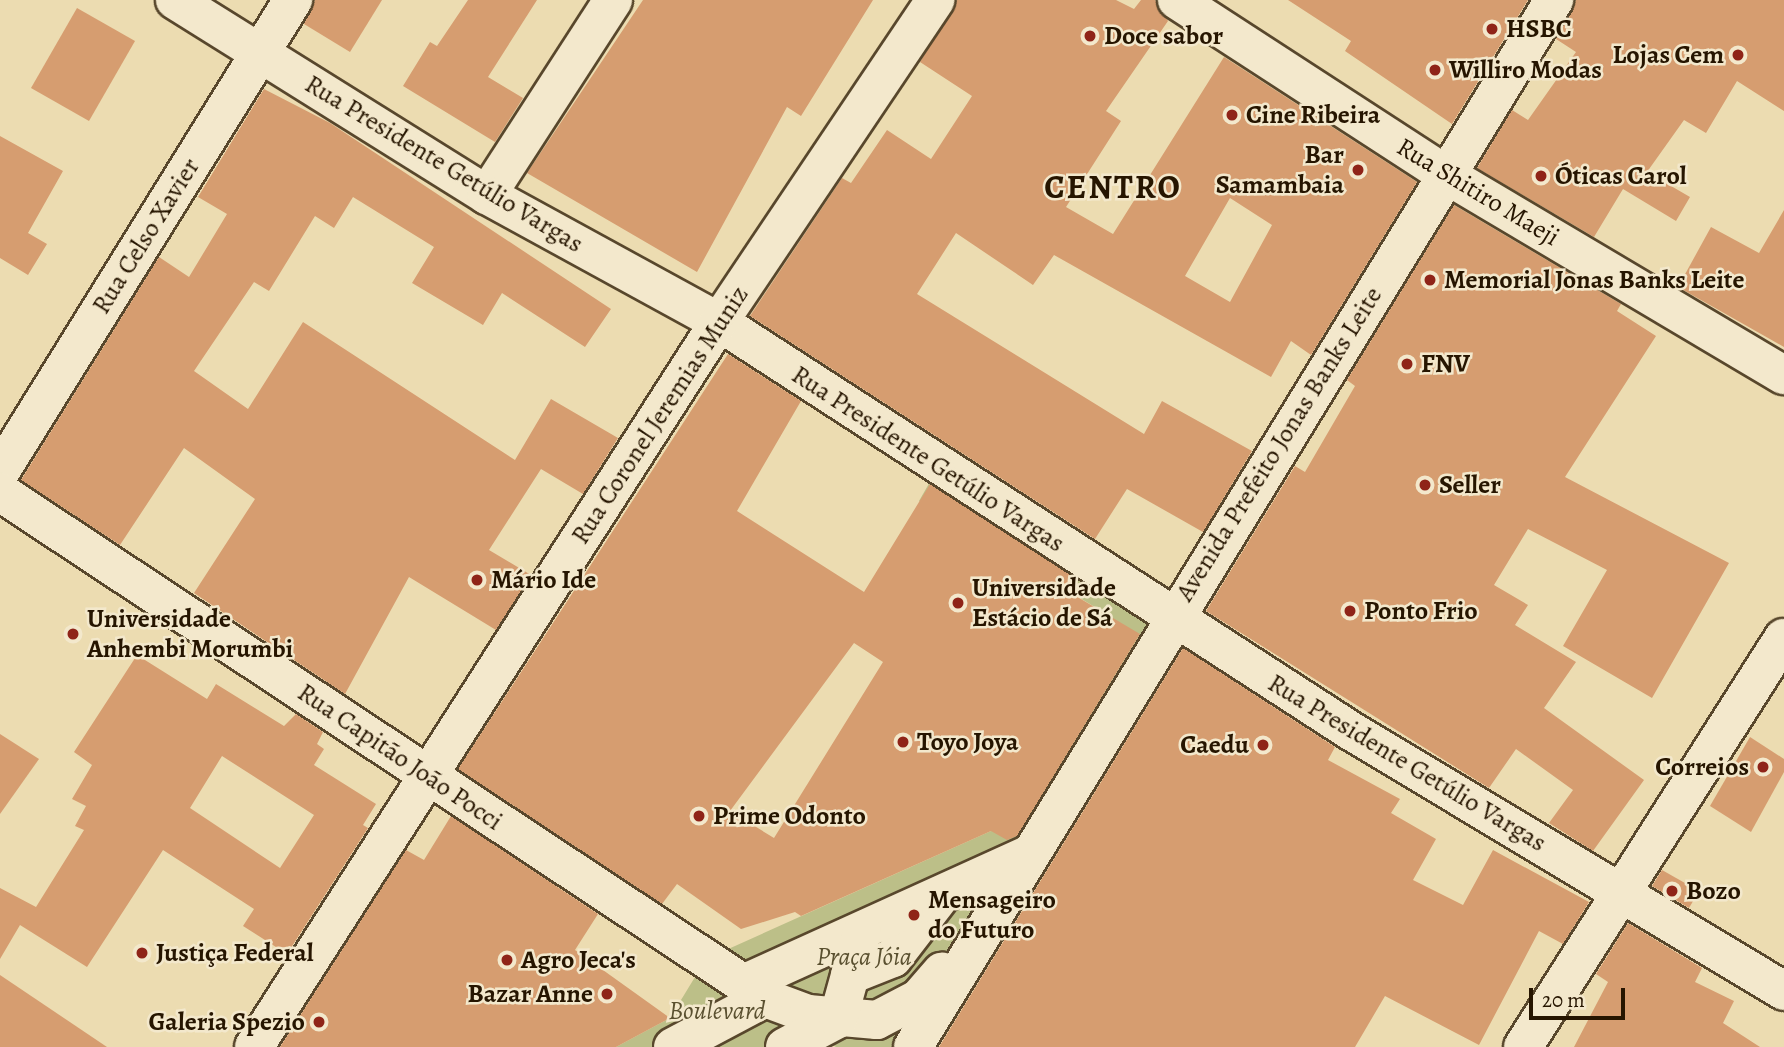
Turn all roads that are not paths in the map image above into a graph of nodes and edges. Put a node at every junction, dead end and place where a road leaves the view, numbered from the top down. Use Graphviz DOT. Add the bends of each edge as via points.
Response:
graph roads {
  1 [pos="176,0"];
  2 [pos="293,0"];
  3 [pos="613,0"];
  4 [pos="935,0"];
  5 [pos="1177,0"];
  6 [pos="1554,0"];
  7 [pos="260,52"];
  8 [pos="1445,174"];
  9 [pos="487,195"];
  10 [pos="719,322"];
  11 [pos="1784,375"];
  12 [pos="0,472"];
  13 [pos="0,492"];
  14 [pos="1172,617"];
  15 [pos="1784,638"];
  16 [pos="427,777"];
  17 [pos="1025,856"];
  18 [pos="1004,889"];
  19 [pos="1619,892"];
  20 [pos="942,895"];
  21 [pos="862,932"];
  22 [pos="850,975"];
  23 [pos="754,991"];
  24 [pos="1784,991"];
  25 [pos="838,1019"];
  26 [pos="254,1047"];
  27 [pos="673,1047"];
  28 [pos="785,1047"];
  29 [pos="913,1047"];
  30 [pos="1523,1047"];
  1 -- 7 [label="street, Rua Presidente Getúlio Vargas"];
  2 -- 7 [label="street, Rua Celso Xavier"];
  3 -- 9 [label="street"];
  4 -- 10 [label="street, Rua Coronel Jeremias Muniz"];
  5 -- 8 [label="street, Rua Shitiro Maeji"];
  6 -- 8 [label="street, Avenida Prefeito Jonas Banks Leite"];
  7 -- 9 [label="street, Rua Presidente Getúlio Vargas"];
  7 -- 12 [label="street, Rua Celso Xavier"];
  8 -- 11 [label="street, Rua Shitiro Maeji"];
  8 -- 14 [label="street, Avenida Prefeito Jonas Banks Leite"];
  9 -- 10 [label="street, Rua Presidente Getúlio Vargas"];
  10 -- 14 [label="street, Rua Presidente Getúlio Vargas"];
  10 -- 16 [label="street, Rua Coronel Jeremias Muniz"];
  13 -- 16 [label="street, Rua Capitão João Pocci"];
  14 -- 17 [label="street, Avenida Prefeito Jonas Banks Leite"];
  14 -- 19 [label="street, Rua Presidente Getúlio Vargas"];
  15 -- 19 [label="street"];
  16 -- 23 [label="street, Rua Capitão João Pocci"];
  16 -- 26 [label="street, Rua Coronel Jeremias Muniz"];
  17 -- 18 [label="street, Avenida Prefeito Jonas Banks Leite"];
  17 -- 20 [label="street"];
  18 -- 25 [label="street, Avenida Prefeito Jonas Banks Leite" via="919,998 877,1020"];
  18 -- 29 [label="street, Avenida Prefeito Jonas Banks Leite"];
  19 -- 24 [label="street, Rua Presidente Getúlio Vargas"];
  19 -- 30 [label="street"];
  20 -- 21 [label="street"];
  20 -- 22 [label="street" via="893,958"];
  21 -- 22 [label="street"];
  21 -- 23 [label="street"];
  22 -- 25 [label="street"];
  23 -- 25 [label="street, Avenida Prefeito Jonas Banks Leite"];
  23 -- 27 [label="street"];
  25 -- 28 [label="street"];
}
